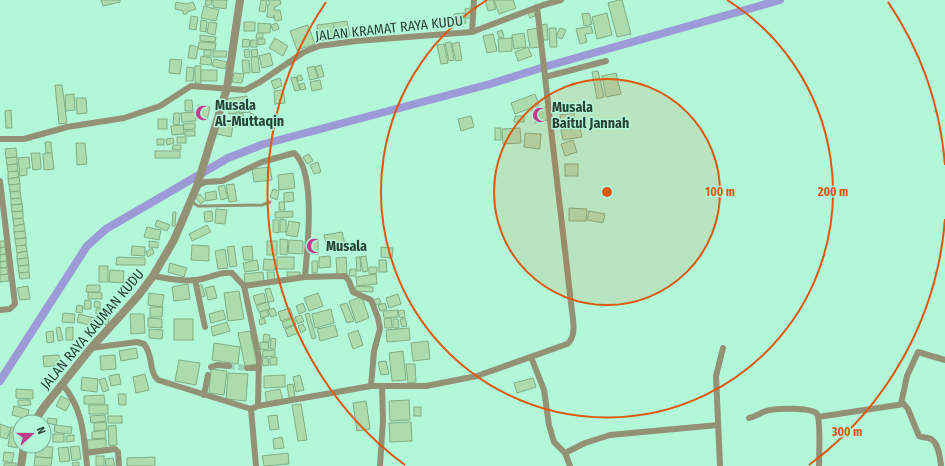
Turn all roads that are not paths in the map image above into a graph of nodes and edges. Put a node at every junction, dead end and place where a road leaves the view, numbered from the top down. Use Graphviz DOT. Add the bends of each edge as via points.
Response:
graph roads {
  1 [pos="240,0"];
  2 [pos="474,0"];
  3 [pos="561,0"];
  4 [pos="541,4"];
  5 [pos="472,32"];
  6 [pos="606,61"];
  7 [pos="545,74"];
  8 [pos="227,88"];
  9 [pos="0,139"];
  10 [pos="0,181"];
  11 [pos="197,186"];
  12 [pos="1,193"];
  13 [pos="190,201"];
  14 [pos="270,202"];
  15 [pos="153,276"];
  16 [pos="305,278"];
  17 [pos="195,280"];
  18 [pos="244,286"];
  19 [pos="0,310"];
  20 [pos="205,327"];
  21 [pos="91,348"];
  22 [pos="723,348"];
  23 [pos="531,357"];
  24 [pos="945,360"];
  25 [pos="211,366"];
  26 [pos="229,366"];
  27 [pos="247,368"];
  28 [pos="259,368"];
  29 [pos="208,375"];
  30 [pos="62,384"];
  31 [pos="371,386"];
  32 [pos="382,386"];
  33 [pos="204,395"];
  34 [pos="901,404"];
  35 [pos="258,406"];
  36 [pos="251,409"];
  37 [pos="40,414"];
  38 [pos="818,417"];
  39 [pos="749,418"];
  40 [pos="718,425"];
  41 [pos="86,453"];
  42 [pos="565,453"];
  43 [pos="23,454"];
  44 [pos="21,466"];
  45 [pos="87,466"];
  46 [pos="119,466"];
  47 [pos="256,466"];
  48 [pos="380,466"];
  49 [pos="570,466"];
  50 [pos="720,466"];
  51 [pos="819,466"];
  52 [pos="941,466"];
  1 -- 8 [label="street"];
  2 -- 5 [label="street"];
  3 -- 4 [label="street, JALAN KRAMAT RAYA KUDU"];
  4 -- 5 [label="street, JALAN KRAMAT RAYA KUDU"];
  4 -- 7 [label="street" via="542,60"];
  5 -- 8 [label="street, JALAN KRAMAT RAYA KUDU" via="319,46 304,52 250,88"];
  6 -- 7 [label="street"];
  7 -- 23 [label="street" via="574,332 571,341"];
  8 -- 9 [label="street, JALAN KRAMAT RAYA KUDU" via="191,86 160,106 124,118 67,127 24,139"];
  8 -- 11 [label="street, JALAN RAYA KAUMAN KUDU"];
  10 -- 12 [label="street"];
  11 -- 13 [label="street, JALAN RAYA KAUMAN KUDU"];
  11 -- 16 [label="street" via="205,182 222,181 246,168 294,153 300,158 310,214"];
  12 -- 19 [label="street" via="15,304 10,309"];
  13 -- 14 [label="lane" via="198,206 262,205"];
  13 -- 15 [label="street, JALAN RAYA KAUMAN KUDU" via="174,240"];
  15 -- 17 [label="street" via="182,281"];
  15 -- 21 [label="street, JALAN RAYA KAUMAN KUDU" via="127,310"];
  16 -- 18 [label="street"];
  16 -- 31 [label="street" via="345,276 353,292 371,300 380,329 374,351"];
  17 -- 18 [label="street" via="225,272 232,273"];
  17 -- 20 [label="street"];
  18 -- 28 [label="street" via="258,350"];
  21 -- 30 [label="street, JALAN RAYA KAUMAN KUDU"];
  21 -- 33 [label="street" via="137,342 144,344 150,355 154,377"];
  22 -- 40 [label="street" via="716,376"];
  23 -- 32 [label="street" via="477,376 426,386"];
  23 -- 42 [label="street" via="544,390 554,442"];
  24 -- 34 [label="street" via="918,352 907,376"];
  25 -- 26 [label="street"];
  27 -- 28 [label="street"];
  28 -- 35 [label="street"];
  29 -- 33 [label="street"];
  30 -- 37 [label="street, JALAN RAYA KAUMAN KUDU"];
  30 -- 41 [label="street" via="77,406"];
  31 -- 32 [label="street"];
  31 -- 35 [label="street"];
  32 -- 48 [label="street"];
  33 -- 36 [label="street"];
  34 -- 38 [label="street"];
  34 -- 52 [label="street" via="907,407 919,436 934,442"];
  35 -- 36 [label="street"];
  36 -- 47 [label="street"];
  38 -- 39 [label="street" via="815,412 809,410 784,409 767,410"];
  38 -- 51 [label="street"];
  40 -- 42 [label="street" via="610,435"];
  40 -- 50 [label="street"];
  41 -- 45 [label="street"];
  41 -- 46 [label="street" via="115,450 118,452"];
  42 -- 49 [label="street"];
  43 -- 44 [label="street"];
}
